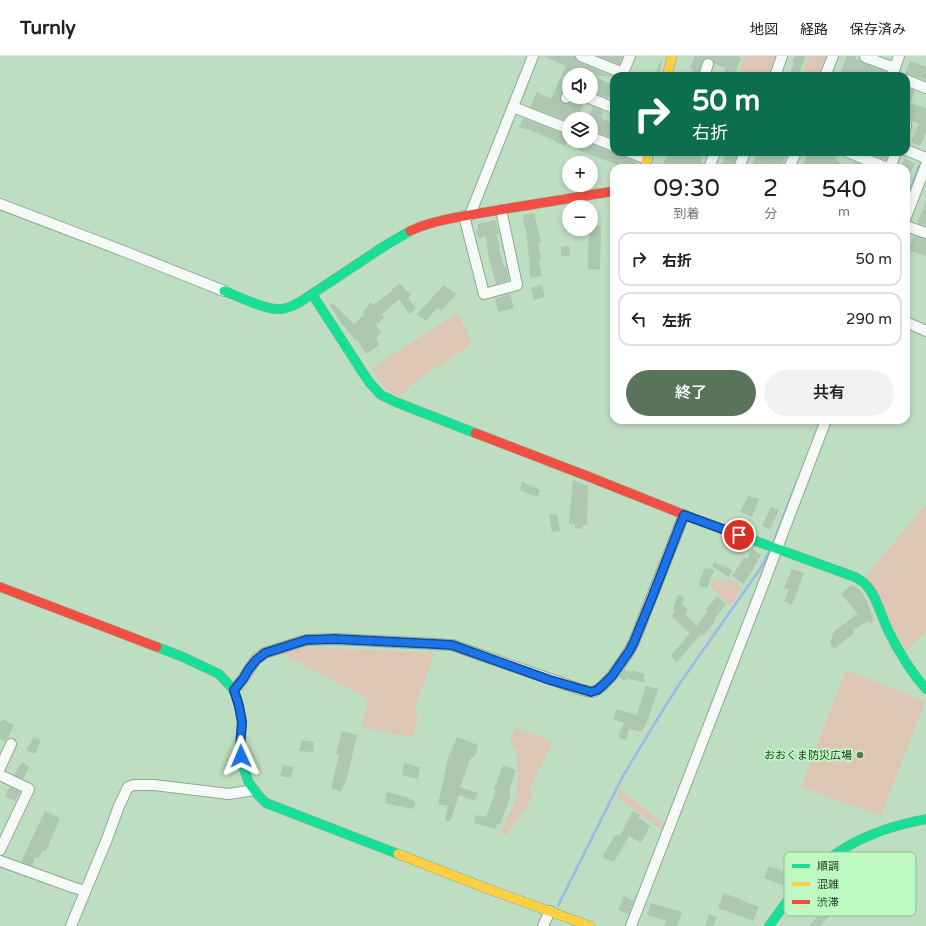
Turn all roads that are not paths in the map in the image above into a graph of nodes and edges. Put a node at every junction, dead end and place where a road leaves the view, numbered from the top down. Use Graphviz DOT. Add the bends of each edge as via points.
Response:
graph roads {
  1 [pos="534,56"];
  2 [pos="581,56"];
  3 [pos="630,56"];
  4 [pos="672,56"];
  5 [pos="782,56"];
  6 [pos="833,56"];
  7 [pos="899,56"];
  8 [pos="865,57"];
  9 [pos="708,64"];
  10 [pos="621,72"];
  11 [pos="623,72"];
  12 [pos="668,72"];
  13 [pos="705,72"];
  14 [pos="776,72"];
  15 [pos="827,72"];
  16 [pos="890,72"];
  17 [pos="894,72"];
  18 [pos="910,82"];
  19 [pos="926,88"];
  20 [pos="598,101"];
  21 [pos="610,106"];
  22 [pos="513,107"];
  23 [pos="562,126"];
  24 [pos="598,140"];
  25 [pos="610,144"];
  26 [pos="910,152"];
  27 [pos="858,156"];
  28 [pos="926,158"];
  29 [pos="879,164"];
  30 [pos="926,165"];
  31 [pos="922,187"];
  32 [pos="610,192"];
  33 [pos="0,204"];
  34 [pos="910,209"];
  35 [pos="501,210"];
  36 [pos="467,215"];
  37 [pos="910,228"];
  38 [pos="926,234"];
  39 [pos="224,291"];
  40 [pos="312,294"];
  41 [pos="910,324"];
  42 [pos="926,330"];
  43 [pos="824,424"];
  44 [pos="684,515"];
  45 [pos="776,549"];
  46 [pos="0,587"];
  47 [pos="926,689"];
  48 [pos="234,690"];
  49 [pos="11,744"];
  50 [pos="0,768"];
  51 [pos="0,775"];
  52 [pos="254,790"];
  53 [pos="926,819"];
  54 [pos="0,850"];
  55 [pos="840,852"];
  56 [pos="0,861"];
  57 [pos="85,891"];
  58 [pos="784,906"];
  59 [pos="550,911"];
  60 [pos="71,926"];
  61 [pos="543,926"];
  62 [pos="590,926"];
  63 [pos="631,926"];
  64 [pos="769,926"];
  1 -- 22 [label="street"];
  2 -- 10 [label="street"];
  3 -- 11 [label="street"];
  4 -- 12 [label="street"];
  5 -- 14 [label="street"];
  6 -- 15 [label="street"];
  7 -- 17 [label="street"];
  8 -- 16 [label="street"];
  9 -- 13 [label="street"];
  18 -- 19 [label="street"];
  20 -- 21 [label="street"];
  22 -- 23 [label="street"];
  22 -- 36 [label="street"];
  24 -- 25 [label="street"];
  26 -- 28 [label="street"];
  27 -- 29 [label="street"];
  30 -- 31 [label="street"];
  31 -- 34 [label="street"];
  32 -- 35 [label="street"];
  33 -- 39 [label="street"];
  35 -- 36 [label="street"];
  35 -- 36 [label="street" via="517,285 484,294"];
  36 -- 40 [label="street" via="420,226 404,234"];
  37 -- 38 [label="street"];
  39 -- 40 [label="street" via="276,310 291,307"];
  40 -- 44 [label="street" via="381,395"];
  41 -- 42 [label="street"];
  43 -- 45 [label="street"];
  44 -- 45 [label="street"];
  44 -- 48 [label="street" via="634,642 612,676 597,690 591,692 550,680 452,645 335,639 306,640 265,653 256,660"];
  45 -- 47 [label="street" via="855,577 865,583 903,659"];
  45 -- 63 [label="street"];
  46 -- 48 [label="street" via="211,669"];
  48 -- 52 [label="street" via="242,722 242,764"];
  49 -- 50 [label="street"];
  51 -- 54 [label="street" via="29,789"];
  52 -- 57 [label="street" via="229,794 154,785 128,787"];
  52 -- 59 [label="street" via="266,803"];
  53 -- 55 [label="street" via="883,830"];
  56 -- 57 [label="street"];
  57 -- 60 [label="street"];
  58 -- 64 [label="street"];
  59 -- 61 [label="street"];
  59 -- 62 [label="street"];
}
